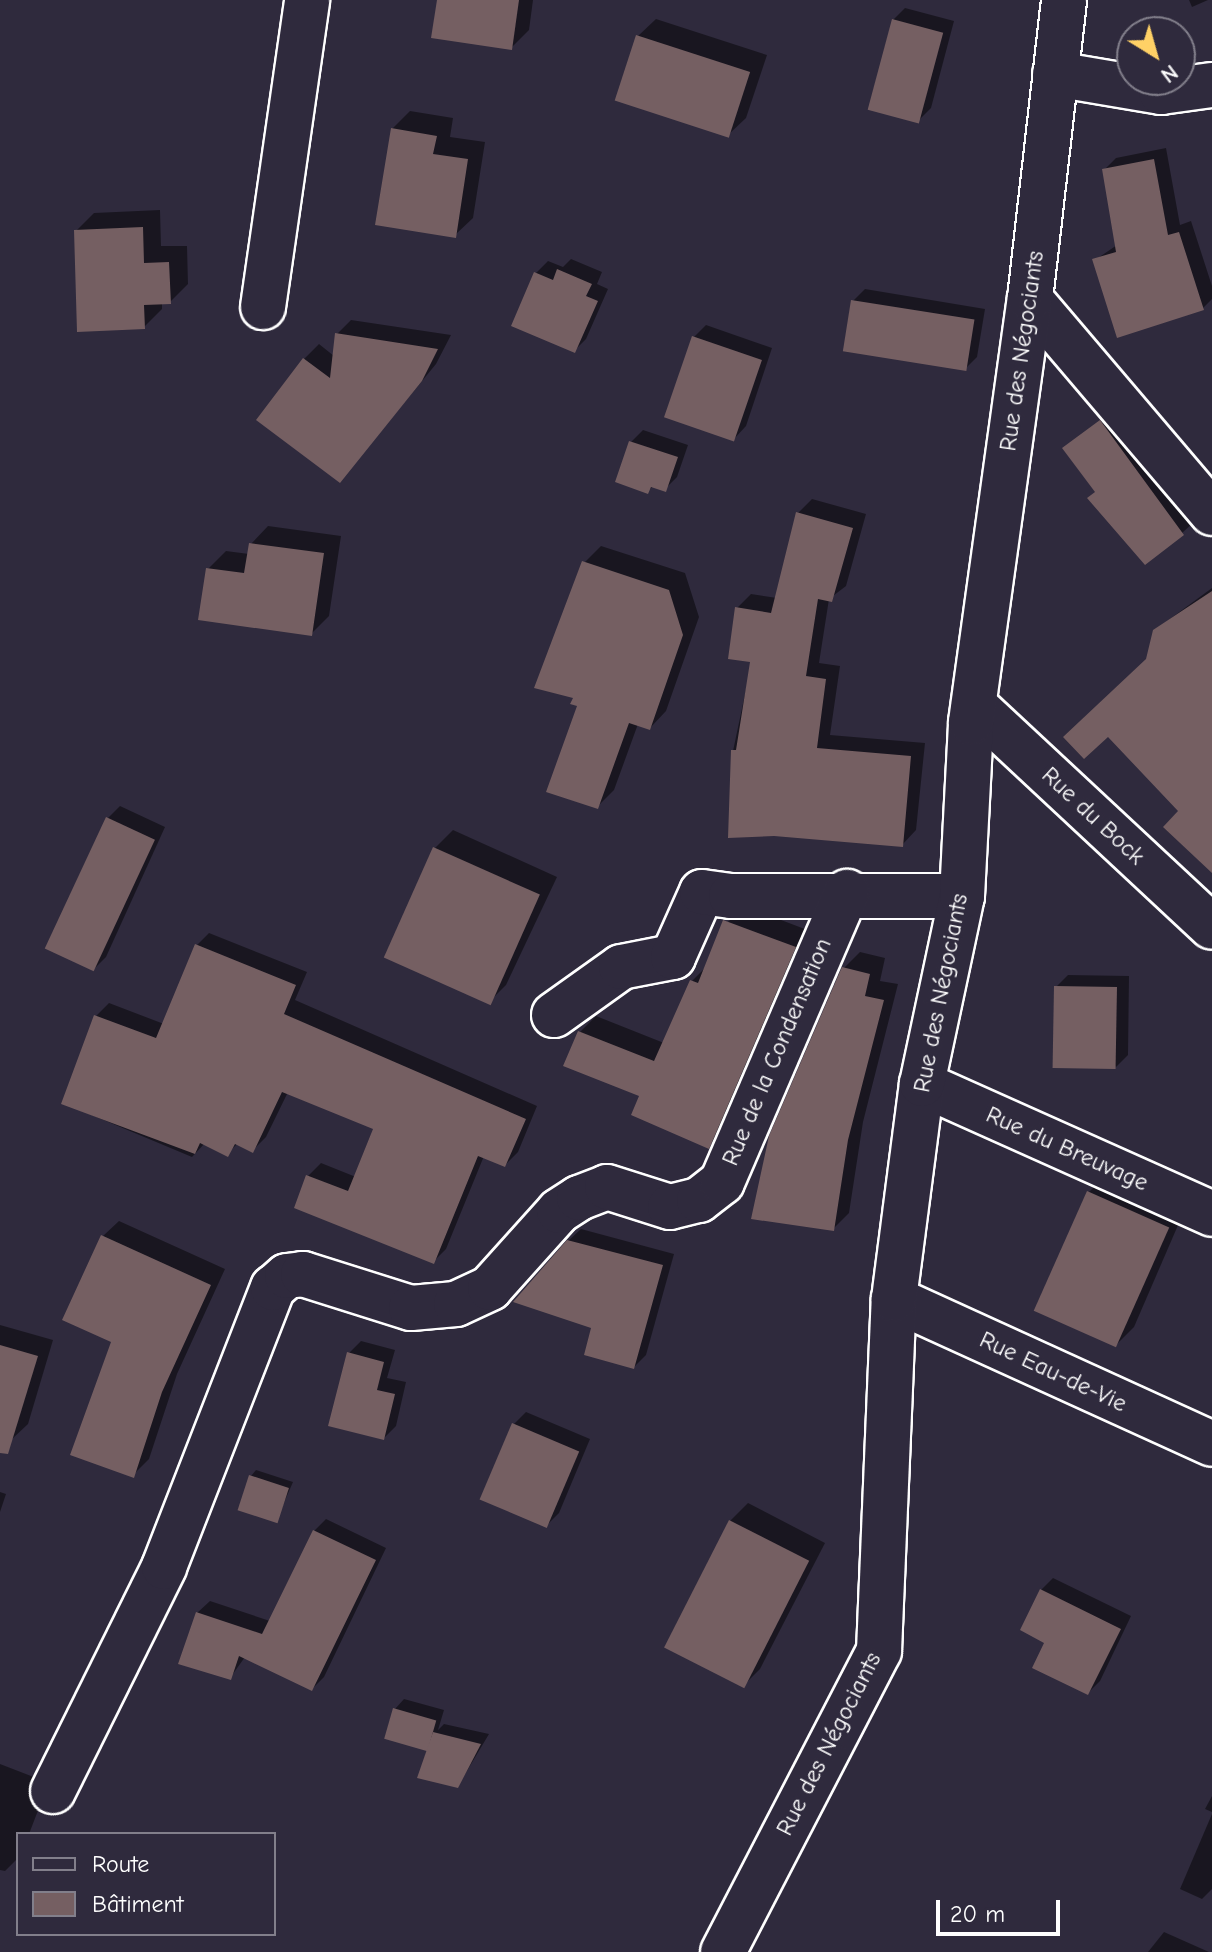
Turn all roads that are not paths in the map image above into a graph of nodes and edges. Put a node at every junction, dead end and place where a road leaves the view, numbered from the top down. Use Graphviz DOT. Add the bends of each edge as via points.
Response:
graph roads {
  1 [pos="307,0"];
  2 [pos="1064,0"];
  3 [pos="1055,74"];
  4 [pos="1212,85"];
  5 [pos="1030,299"];
  6 [pos="263,307"];
  7 [pos="1212,513"];
  8 [pos="974,705"];
  9 [pos="847,892"];
  10 [pos="962,896"];
  11 [pos="1212,927"];
  12 [pos="554,1015"];
  13 [pos="922,1084"];
  14 [pos="1212,1214"];
  15 [pos="894,1299"];
  16 [pos="1212,1444"];
  17 [pos="53,1791"];
  18 [pos="723,1952"];
  1 -- 6 [label="street"];
  2 -- 3 [label="street, Rue des Négociants"];
  3 -- 4 [label="street" via="1161,92"];
  3 -- 5 [label="street, Rue des Négociants"];
  5 -- 7 [label="street"];
  5 -- 8 [label="street, Rue des Négociants"];
  8 -- 10 [label="street, Rue des Négociants"];
  8 -- 11 [label="street, Rue du Bock"];
  9 -- 10 [label="street"];
  9 -- 12 [label="street" via="702,892 673,957 621,967"];
  9 -- 17 [label="street, Rue de la Condensation" via="722,1182 699,1200 670,1207 607,1187 579,1198 559,1211 490,1288 456,1304 411,1308 303,1274 287,1276 273,1288 164,1567"];
  10 -- 13 [label="street, Rue des Négociants"];
  13 -- 14 [label="street, Rue du Breuvage"];
  13 -- 15 [label="street, Rue des Négociants"];
  15 -- 16 [label="street, Rue Eau-de-Vie"];
  15 -- 18 [label="street, Rue des Négociants" via="879,1651"];
}
